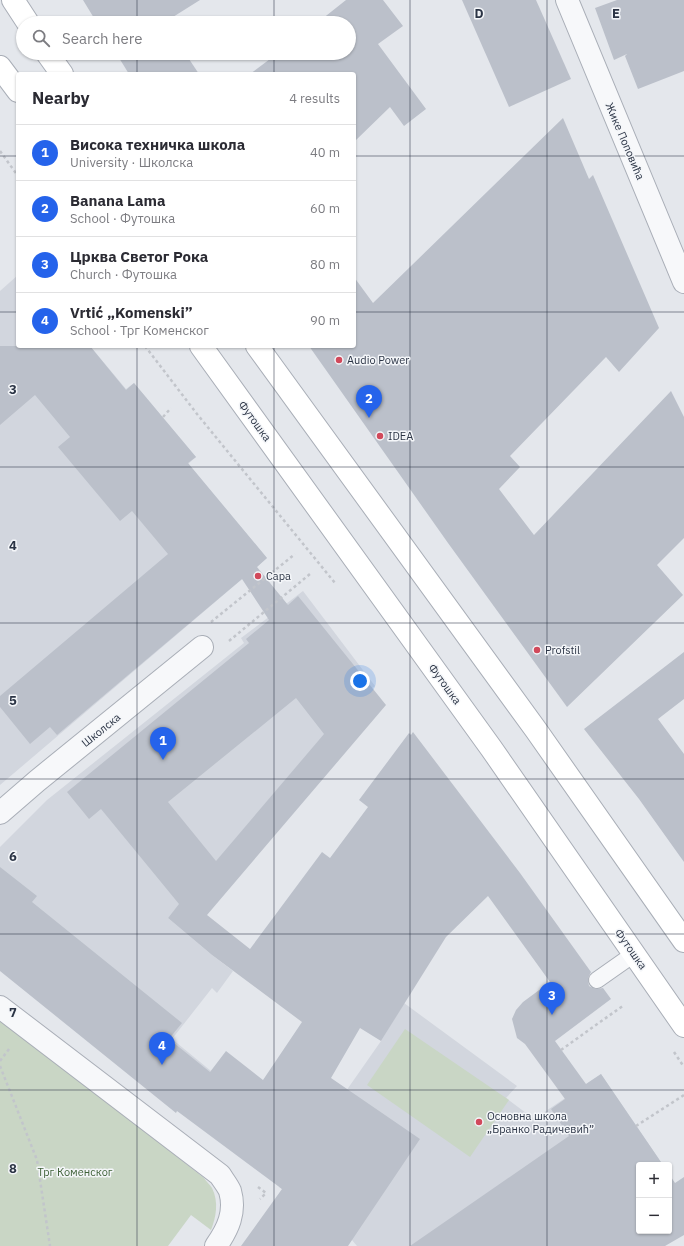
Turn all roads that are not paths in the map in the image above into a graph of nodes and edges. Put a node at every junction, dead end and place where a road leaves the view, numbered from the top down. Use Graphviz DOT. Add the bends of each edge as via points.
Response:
graph roads {
  1 [pos="14,0"];
  2 [pos="567,0"];
  3 [pos="24,16"];
  4 [pos="52,60"];
  5 [pos="61,72"];
  6 [pos="684,282"];
  7 [pos="202,348"];
  8 [pos="259,348"];
  9 [pos="202,647"];
  10 [pos="0,813"];
  11 [pos="684,941"];
  12 [pos="634,954"];
  13 [pos="597,980"];
  14 [pos="0,1007"];
  15 [pos="684,1026"];
  16 [pos="216,1246"];
  1 -- 3 [label="main road"];
  2 -- 6 [label="street, Жике Поповића"];
  4 -- 5 [label="main road"];
  7 -- 12 [label="main road, Футошка" via="486,742"];
  8 -- 11 [label="main road" via="536,730"];
  9 -- 10 [label="street, Школска"];
  12 -- 13 [label="lane"];
  12 -- 15 [label="main road, Футошка"];
  14 -- 16 [label="street" via="220,1175 230,1190 232,1211 226,1232"];
}
